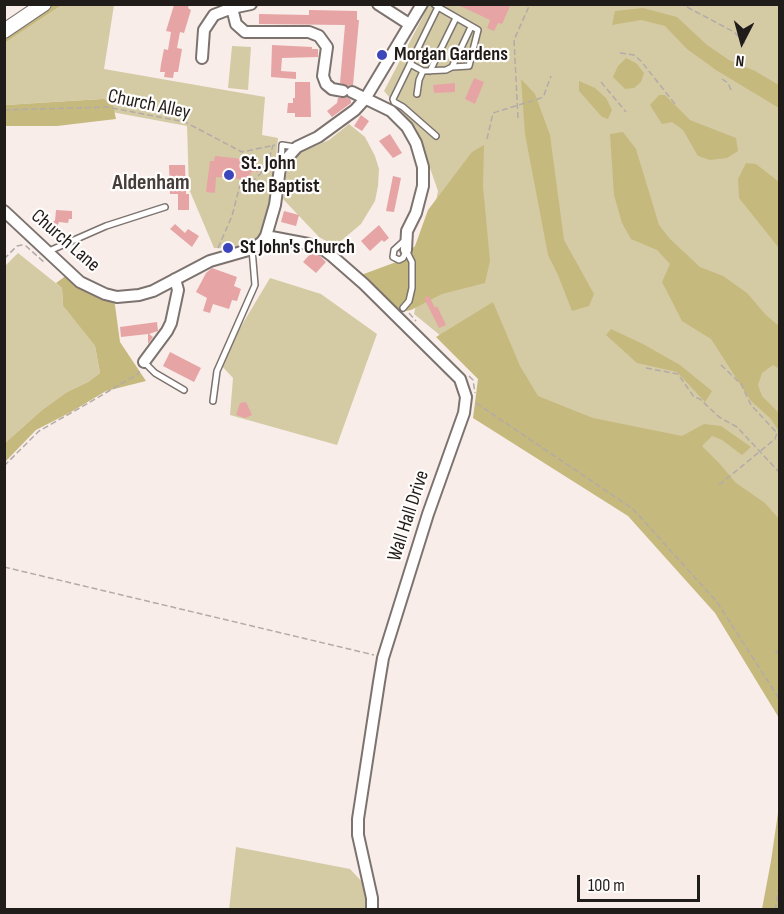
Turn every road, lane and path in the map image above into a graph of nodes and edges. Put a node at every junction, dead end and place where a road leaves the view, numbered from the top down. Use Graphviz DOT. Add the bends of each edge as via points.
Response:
graph roads {
  1 [pos="44,4"];
  2 [pos="251,4"];
  3 [pos="378,4"];
  4 [pos="422,4"];
  5 [pos="530,4"];
  6 [pos="436,6"];
  7 [pos="687,7"];
  8 [pos="232,8"];
  9 [pos="456,18"];
  10 [pos="410,24"];
  11 [pos="471,27"];
  12 [pos="4,31"];
  13 [pos="746,44"];
  14 [pos="620,53"];
  15 [pos="202,58"];
  16 [pos="410,64"];
  17 [pos="452,67"];
  18 [pos="426,71"];
  19 [pos="551,76"];
  20 [pos="722,80"];
  21 [pos="601,82"];
  22 [pos="731,90"];
  23 [pos="417,94"];
  24 [pos="365,99"];
  25 [pos="675,104"];
  26 [pos="518,105"];
  27 [pos="394,108"];
  28 [pos="4,110"];
  29 [pos="626,112"];
  30 [pos="518,118"];
  31 [pos="436,136"];
  32 [pos="488,139"];
  33 [pos="273,144"];
  34 [pos="282,145"];
  35 [pos="297,147"];
  36 [pos="262,167"];
  37 [pos="267,168"];
  38 [pos="280,168"];
  39 [pos="165,207"];
  40 [pos="4,211"];
  41 [pos="266,236"];
  42 [pos="406,244"];
  43 [pos="252,249"];
  44 [pos="47,252"];
  45 [pos="218,258"];
  46 [pos="4,259"];
  47 [pos="66,271"];
  48 [pos="175,279"];
  49 [pos="404,308"];
  50 [pos="144,362"];
  51 [pos="720,364"];
  52 [pos="645,368"];
  53 [pos="184,390"];
  54 [pos="466,397"];
  55 [pos="213,401"];
  56 [pos="760,452"];
  57 [pos="4,466"];
  58 [pos="779,472"];
  59 [pos="719,485"];
  60 [pos="4,567"];
  61 [pos="778,578"];
  62 [pos="780,583"];
  63 [pos="780,650"];
  64 [pos="383,658"];
  65 [pos="780,658"];
  66 [pos="780,700"];
  67 [pos="780,881"];
  68 [pos="372,909"];
  69 [pos="775,909"];
  1 -- 12 [label="main road"];
  2 -- 8 [label="street"];
  3 -- 10 [label="street"];
  4 -- 10 [label="street"];
  5 -- 26 [label="path" via="514,40"];
  6 -- 9 [label="lane"];
  6 -- 16 [label="lane"];
  7 -- 13 [label="path" via="734,32"];
  8 -- 15 [label="street" via="214,15 208,23"];
  8 -- 24 [label="street" via="236,24 245,32 309,32 320,36 327,47 323,76 326,84"];
  9 -- 11 [label="lane"];
  9 -- 18 [label="lane"];
  10 -- 24 [label="street"];
  11 -- 17 [label="lane"];
  11 -- 17 [label="lane" via="478,30 469,66"];
  14 -- 25 [label="path" via="642,61"];
  16 -- 18 [label="lane"];
  16 -- 27 [label="lane" via="393,99"];
  17 -- 18 [label="lane"];
  18 -- 23 [label="lane" via="419,80"];
  19 -- 26 [label="path" via="541,98"];
  20 -- 22 [label="path"];
  21 -- 29 [label="path"];
  24 -- 27 [label="street"];
  24 -- 35 [label="street" via="344,119"];
  26 -- 30 [label="path"];
  26 -- 32 [label="path" via="493,113"];
  27 -- 31 [label="lane" via="403,107"];
  27 -- 42 [label="street" via="416,143 423,167 423,186"];
  28 -- 33 [label="path, Church Alley" via="107,107 185,122 242,152"];
  33 -- 34 [label="path, Church Alley"];
  33 -- 37 [label="path"];
  34 -- 35 [label="lane"];
  34 -- 38 [label="lane"];
  35 -- 38 [label="street"];
  36 -- 45 [label="path" via="253,181 241,181 232,216 218,247"];
  38 -- 41 [label="street"];
  39 -- 44 [label="lane" via="106,226"];
  40 -- 44 [label="street, Church Lane"];
  41 -- 43 [label="street, Church Lane"];
  41 -- 54 [label="street" via="309,244 332,256 460,379"];
  42 -- 49 [label="lane" via="412,262 412,288"];
  43 -- 45 [label="street, Church Lane"];
  43 -- 55 [label="lane" via="255,285 217,371"];
  44 -- 47 [label="street, Church Lane"];
  45 -- 48 [label="street, Church Lane"];
  46 -- 47 [label="path" via="22,245 56,272"];
  47 -- 48 [label="street, Church Lane" via="95,290 117,297 153,291"];
  48 -- 50 [label="street" via="178,290 171,323"];
  50 -- 53 [label="lane"];
  50 -- 57 [label="path" via="138,374 39,431"];
  51 -- 56 [label="path" via="741,384 751,405 777,433"];
  52 -- 56 [label="path" via="678,374 694,397 737,427"];
  54 -- 64 [label="street, Wall Hall Drive"];
  54 -- 66 [label="path" via="633,509 717,602"];
  56 -- 58 [label="path"];
  56 -- 59 [label="path"];
  60 -- 64 [label="path"];
  61 -- 62 [label="path"];
  63 -- 65 [label="path" via="776,652"];
  64 -- 68 [label="street, Wall Hall Drive" via="358,819"];
  67 -- 69 [label="path"];
}
